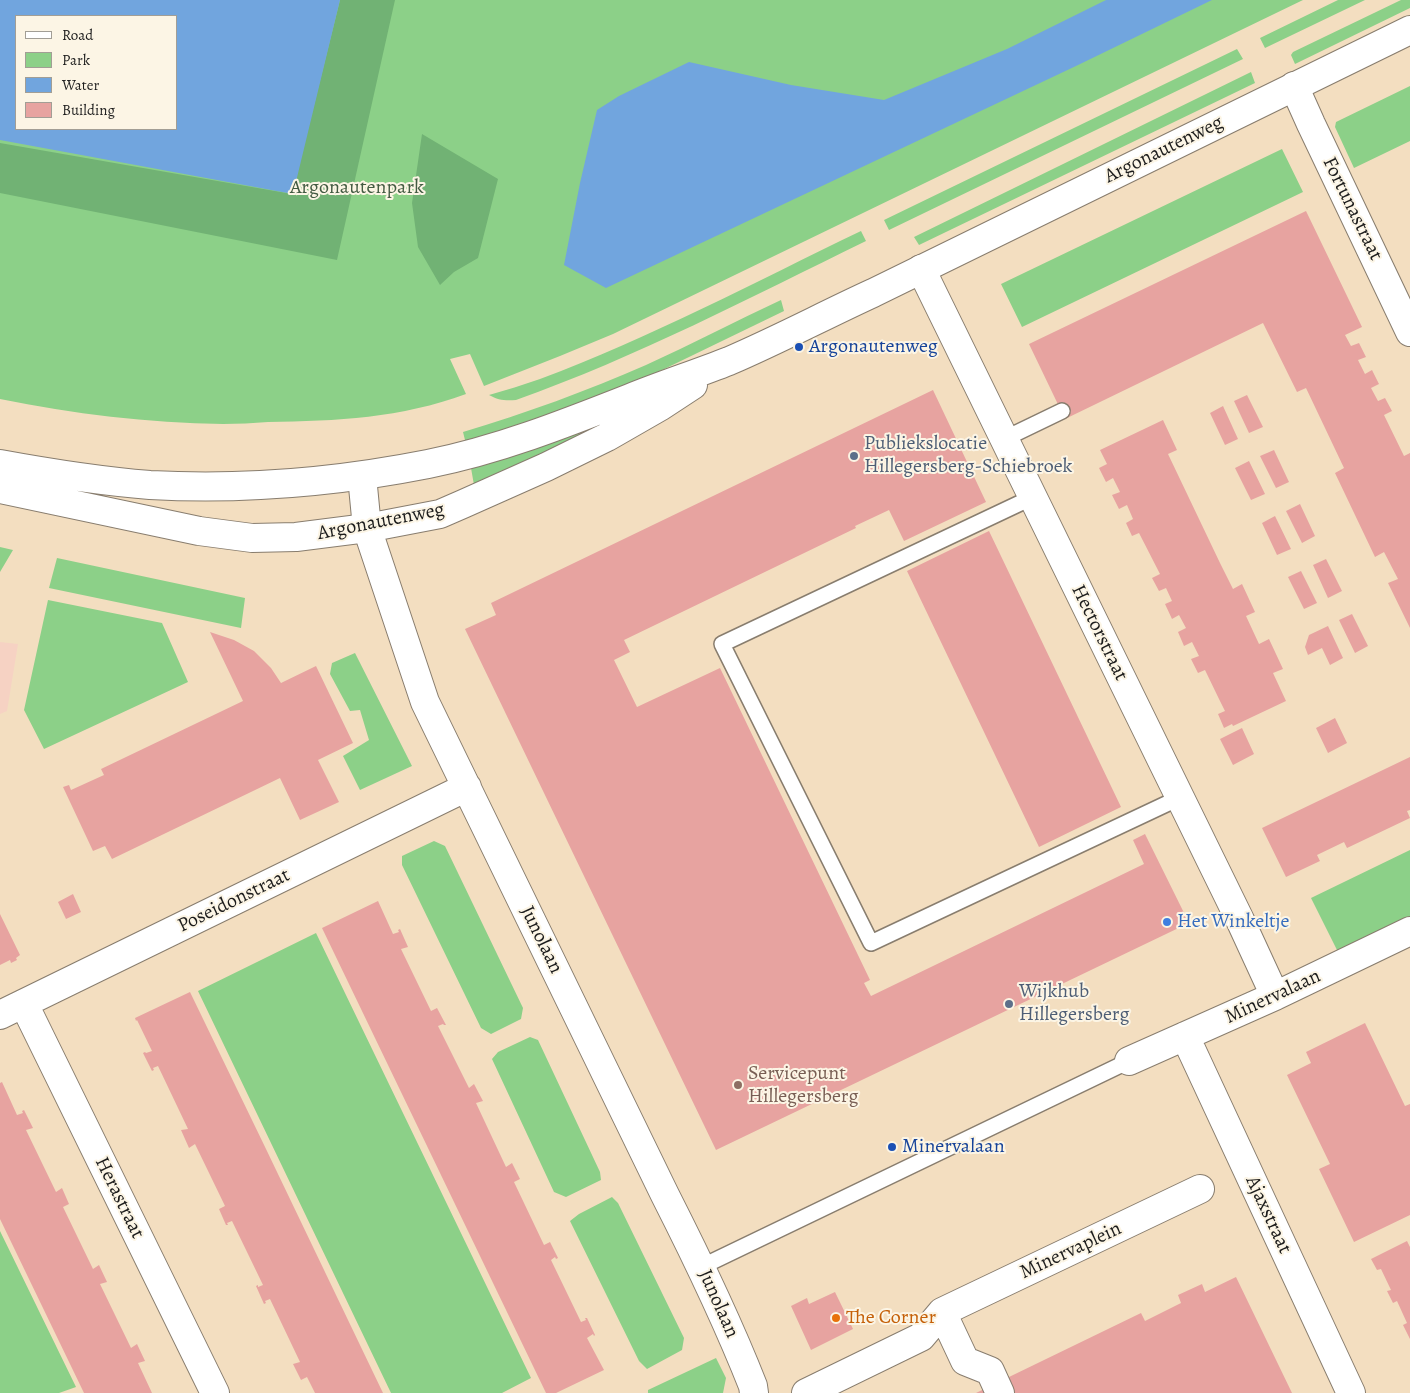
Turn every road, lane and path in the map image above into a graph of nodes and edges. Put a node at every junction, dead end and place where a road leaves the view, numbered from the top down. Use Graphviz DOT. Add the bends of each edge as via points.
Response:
graph roads {
  1 [pos="1410,30"];
  2 [pos="1294,86"];
  3 [pos="921,269"];
  4 [pos="1410,332"];
  5 [pos="728,361"];
  6 [pos="1062,411"];
  7 [pos="1004,439"];
  8 [pos="0,464"];
  9 [pos="362,476"];
  10 [pos="0,489"];
  11 [pos="1033,496"];
  12 [pos="367,528"];
  13 [pos="467,787"];
  14 [pos="1180,798"];
  15 [pos="1410,931"];
  16 [pos="1275,996"];
  17 [pos="12,1009"];
  18 [pos="1185,1036"];
  19 [pos="1129,1061"];
  20 [pos="1200,1189"];
  21 [pos="701,1267"];
  22 [pos="942,1312"];
  23 [pos="215,1393"];
  24 [pos="754,1393"];
  25 [pos="806,1393"];
  26 [pos="1000,1393"];
  27 [pos="1352,1393"];
  1 -- 2 [label="street, Argonautenweg"];
  2 -- 3 [label="street, Argonautenweg"];
  2 -- 4 [label="street, Fortunastraat"];
  3 -- 5 [label="street, Argonautenweg"];
  3 -- 7 [label="street, Hectorstraat"];
  5 -- 9 [label="street, Argonautenweg" via="538,433 430,463"];
  5 -- 12 [label="street, Argonautenweg" via="661,406 546,467 440,514"];
  6 -- 7 [label="lane"];
  7 -- 11 [label="street, Hectorstraat"];
  8 -- 9 [label="street, Argonautenweg" via="148,484 229,486"];
  9 -- 12 [label="street, Junolaan"];
  10 -- 12 [label="street, Argonautenweg" via="232,536 296,537"];
  11 -- 14 [label="street, Hectorstraat"];
  11 -- 14 [label="lane" via="722,644 871,943"];
  12 -- 13 [label="street, Junolaan" via="425,702"];
  13 -- 17 [label="street, Poseidonstraat"];
  13 -- 21 [label="street, Junolaan"];
  14 -- 16 [label="street, Hectorstraat"];
  15 -- 16 [label="street, Minervalaan"];
  16 -- 18 [label="street, Minervalaan"];
  17 -- 23 [label="street, Herastraat"];
  18 -- 19 [label="street, Minervalaan"];
  18 -- 27 [label="street, Ajaxstraat"];
  19 -- 21 [label="lane, Minervalaan"];
  20 -- 22 [label="street, Minervaplein"];
  21 -- 24 [label="street, Junolaan" via="733,1336"];
  22 -- 25 [label="street, Minervaplein" via="921,1337"];
  22 -- 26 [label="street" via="965,1361 990,1372"];
}
